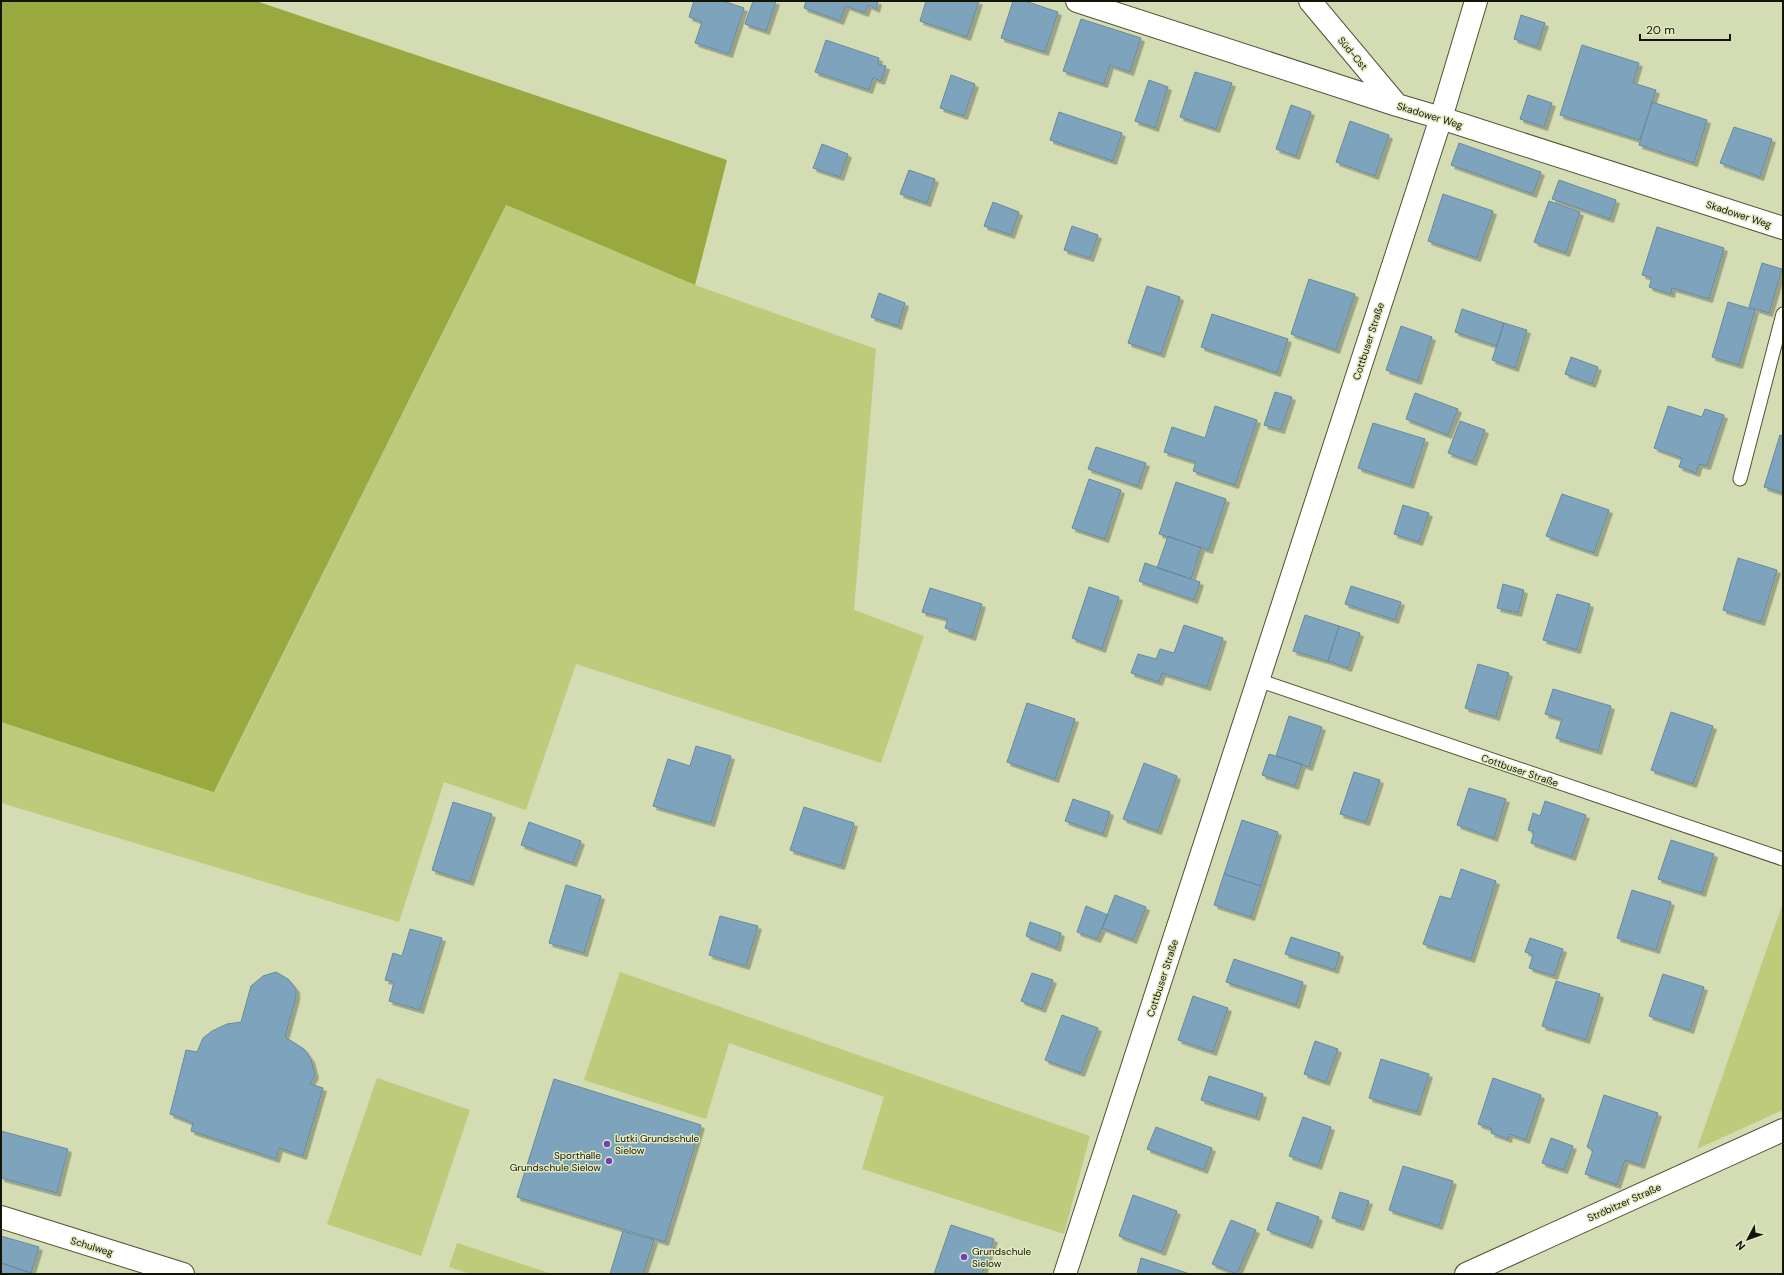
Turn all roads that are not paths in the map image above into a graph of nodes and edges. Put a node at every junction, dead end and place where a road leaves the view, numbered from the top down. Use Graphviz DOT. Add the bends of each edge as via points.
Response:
graph roads {
  1 [pos="1077,1"];
  2 [pos="1310,1"];
  3 [pos="1476,1"];
  4 [pos="1396,105"];
  5 [pos="1441,118"];
  6 [pos="1783,228"];
  7 [pos="1783,314"];
  8 [pos="1740,479"];
  9 [pos="1258,680"];
  10 [pos="1783,859"];
  11 [pos="1783,1130"];
  12 [pos="1,1217"];
  13 [pos="183,1274"];
  14 [pos="1065,1274"];
  15 [pos="1466,1274"];
  1 -- 4 [label="street, Skadower Weg"];
  2 -- 4 [label="street, Süd-Ost"];
  3 -- 5 [label="street, Cottbuser Straße"];
  4 -- 5 [label="street, Skadower Weg"];
  5 -- 6 [label="street, Skadower Weg"];
  5 -- 9 [label="street, Cottbuser Straße"];
  7 -- 8 [label="lane"];
  9 -- 10 [label="lane, Cottbuser Straße"];
  9 -- 14 [label="street, Cottbuser Straße"];
  11 -- 15 [label="street, Ströbitzer Straße"];
  12 -- 13 [label="street, Schulweg"];
}
